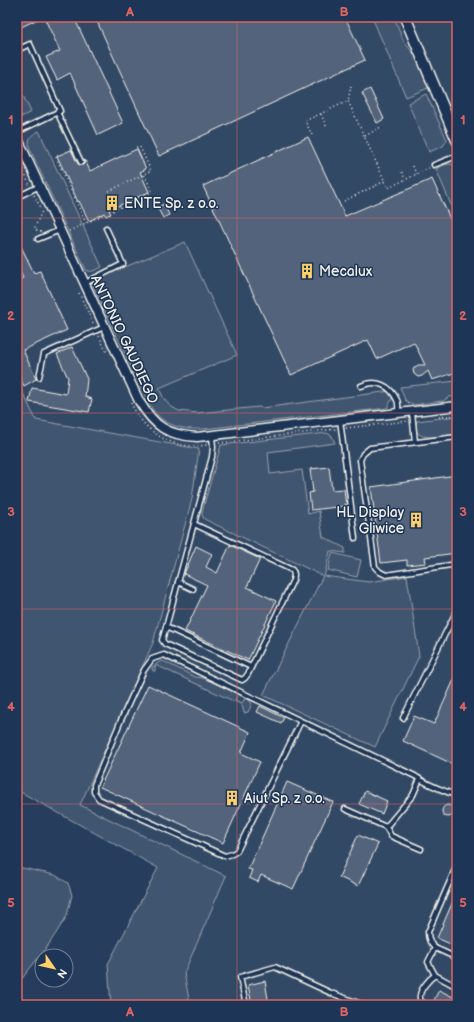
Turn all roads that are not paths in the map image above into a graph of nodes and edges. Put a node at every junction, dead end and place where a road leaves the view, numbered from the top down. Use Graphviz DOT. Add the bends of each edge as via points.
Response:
graph roads {
  1 [pos="405,17"];
  2 [pos="17,50"];
  3 [pos="57,112"];
  4 [pos="17,132"];
  5 [pos="17,137"];
  6 [pos="457,140"];
  7 [pos="457,156"];
  8 [pos="81,162"];
  9 [pos="434,165"];
  10 [pos="40,186"];
  11 [pos="17,197"];
  12 [pos="106,228"];
  13 [pos="63,231"];
  14 [pos="38,239"];
  15 [pos="84,283"];
  16 [pos="104,327"];
  17 [pos="40,377"];
  18 [pos="361,386"];
  19 [pos="457,406"];
  20 [pos="412,412"];
  21 [pos="398,413"];
  22 [pos="340,420"];
  23 [pos="212,436"];
  24 [pos="457,437"];
  25 [pos="415,442"];
  26 [pos="194,524"];
  27 [pos="355,538"];
  28 [pos="457,564"];
  29 [pos="178,582"];
  30 [pos="193,589"];
  31 [pos="457,610"];
  32 [pos="166,627"];
  33 [pos="251,667"];
  34 [pos="403,718"];
  35 [pos="301,721"];
  36 [pos="420,780"];
  37 [pos="457,796"];
  38 [pos="344,809"];
  39 [pos="386,827"];
  40 [pos="420,849"];
  41 [pos="457,865"];
  42 [pos="435,948"];
  43 [pos="457,958"];
  44 [pos="435,975"];
  45 [pos="457,987"];
  46 [pos="246,1005"];
  47 [pos="364,1005"];
  48 [pos="427,1005"];
  1 -- 6 [label="street"];
  2 -- 3 [label="lane" via="30,44 60,111"];
  3 -- 4 [label="lane"];
  3 -- 8 [label="lane"];
  5 -- 10 [label="street, ANTONIO GAUDIEGO"];
  7 -- 9 [label="lane"];
  10 -- 11 [label="lane"];
  10 -- 13 [label="street, ANTONIO GAUDIEGO"];
  12 -- 15 [label="lane" via="123,264"];
  13 -- 14 [label="lane"];
  13 -- 15 [label="street, ANTONIO GAUDIEGO"];
  15 -- 16 [label="street, ANTONIO GAUDIEGO"];
  16 -- 17 [label="lane" via="44,354"];
  16 -- 23 [label="street, ANTONIO GAUDIEGO" via="139,401 152,421 175,434"];
  18 -- 21 [label="lane" via="367,383 382,384 391,391 398,402"];
  19 -- 20 [label="street, ANTONIO GAUDIEGO"];
  20 -- 21 [label="street, ANTONIO GAUDIEGO"];
  20 -- 25 [label="lane"];
  21 -- 22 [label="street, ANTONIO GAUDIEGO"];
  22 -- 23 [label="street, ANTONIO GAUDIEGO"];
  22 -- 27 [label="lane"];
  23 -- 26 [label="lane" via="212,457"];
  24 -- 25 [label="lane"];
  25 -- 28 [label="lane" via="370,448 360,460 375,567 386,575"];
  26 -- 29 [label="lane"];
  26 -- 33 [label="lane" via="294,572 293,580"];
  29 -- 30 [label="lane"];
  29 -- 32 [label="lane"];
  31 -- 34 [label="lane"];
  32 -- 33 [label="lane"];
  32 -- 33 [label="lane" via="163,642 242,680"];
  35 -- 35 [label="lane" via="164,655 152,659 144,670 121,720 94,785 94,792 99,799 225,856 232,854 237,851"];
  35 -- 36 [label="lane"];
  36 -- 37 [label="lane"];
  36 -- 39 [label="lane" via="413,795"];
  38 -- 39 [label="lane"];
  39 -- 40 [label="lane" via="391,836"];
  41 -- 42 [label="lane" via="428,932 428,938"];
  42 -- 43 [label="lane"];
  42 -- 44 [label="lane" via="428,962"];
  44 -- 45 [label="lane"];
  44 -- 48 [label="lane" via="429,979 420,994 420,999"];
  46 -- 47 [label="lane" via="240,977 275,967"];
}
